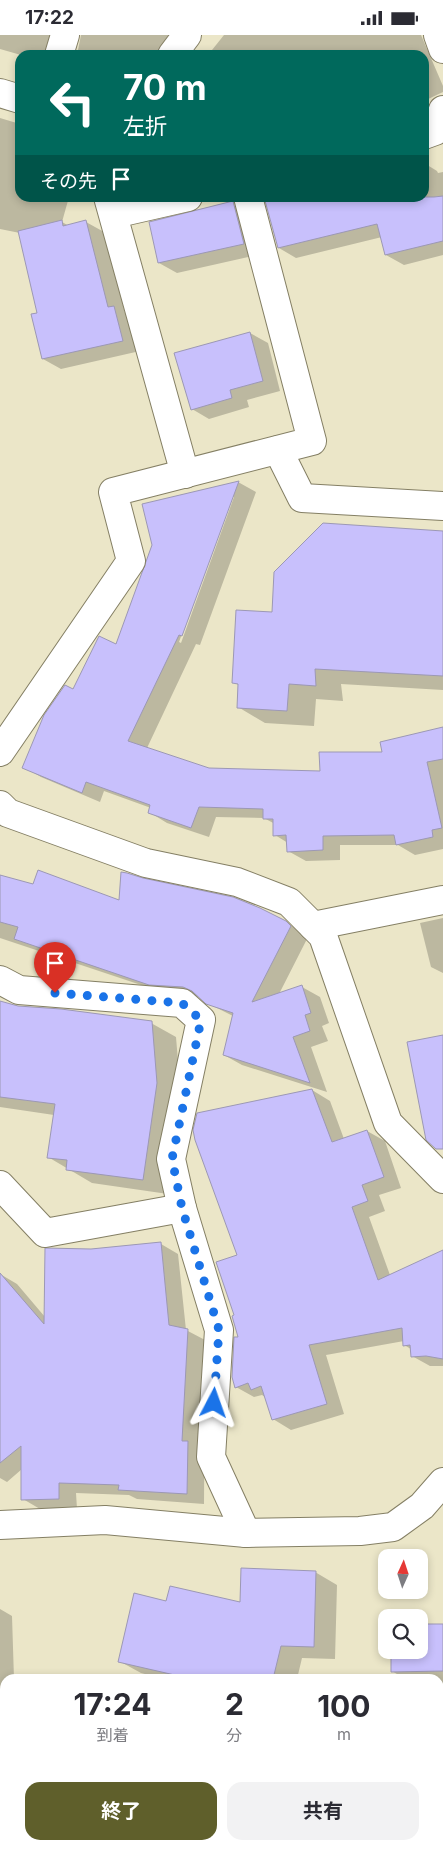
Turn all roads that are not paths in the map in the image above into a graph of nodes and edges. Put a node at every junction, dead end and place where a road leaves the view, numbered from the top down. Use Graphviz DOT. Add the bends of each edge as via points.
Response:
graph roads {
  1 [pos="65,35"];
  2 [pos="187,35"];
  3 [pos="438,35"];
  4 [pos="443,49"];
  5 [pos="60,50"];
  6 [pos="176,50"];
  7 [pos="0,93"];
  8 [pos="15,98"];
  9 [pos="443,110"];
  10 [pos="429,133"];
  11 [pos="145,202"];
  12 [pos="249,202"];
  13 [pos="111,206"];
  14 [pos="278,449"];
  15 [pos="185,473"];
  16 [pos="443,506"];
  17 [pos="0,752"];
  18 [pos="0,805"];
  19 [pos="443,900"];
  20 [pos="313,926"];
  21 [pos="0,980"];
  22 [pos="443,1179"];
  23 [pos="0,1185"];
  24 [pos="182,1208"];
  25 [pos="443,1482"];
  26 [pos="0,1525"];
  27 [pos="246,1533"];
  1 -- 5 [label="street"];
  2 -- 6 [label="street"];
  3 -- 4 [label="street"];
  7 -- 8 [label="street"];
  9 -- 10 [label="street" via="435,131"];
  11 -- 13 [label="street"];
  12 -- 14 [label="street" via="312,441"];
  13 -- 15 [label="street"];
  14 -- 15 [label="street"];
  14 -- 16 [label="street" via="302,498"];
  15 -- 17 [label="street" via="113,492 131,561"];
  18 -- 20 [label="street" via="8,813 146,863 237,881 289,903"];
  19 -- 20 [label="street"];
  20 -- 22 [label="street" via="323,935 388,1123"];
  21 -- 24 [label="street" via="19,990 182,1003 201,1020 172,1159"];
  23 -- 24 [label="street" via="45,1233"];
  24 -- 27 [label="street" via="219,1330 211,1457"];
  25 -- 27 [label="street" via="422,1506 393,1527 360,1531"];
  26 -- 27 [label="street" via="105,1520"];
}
